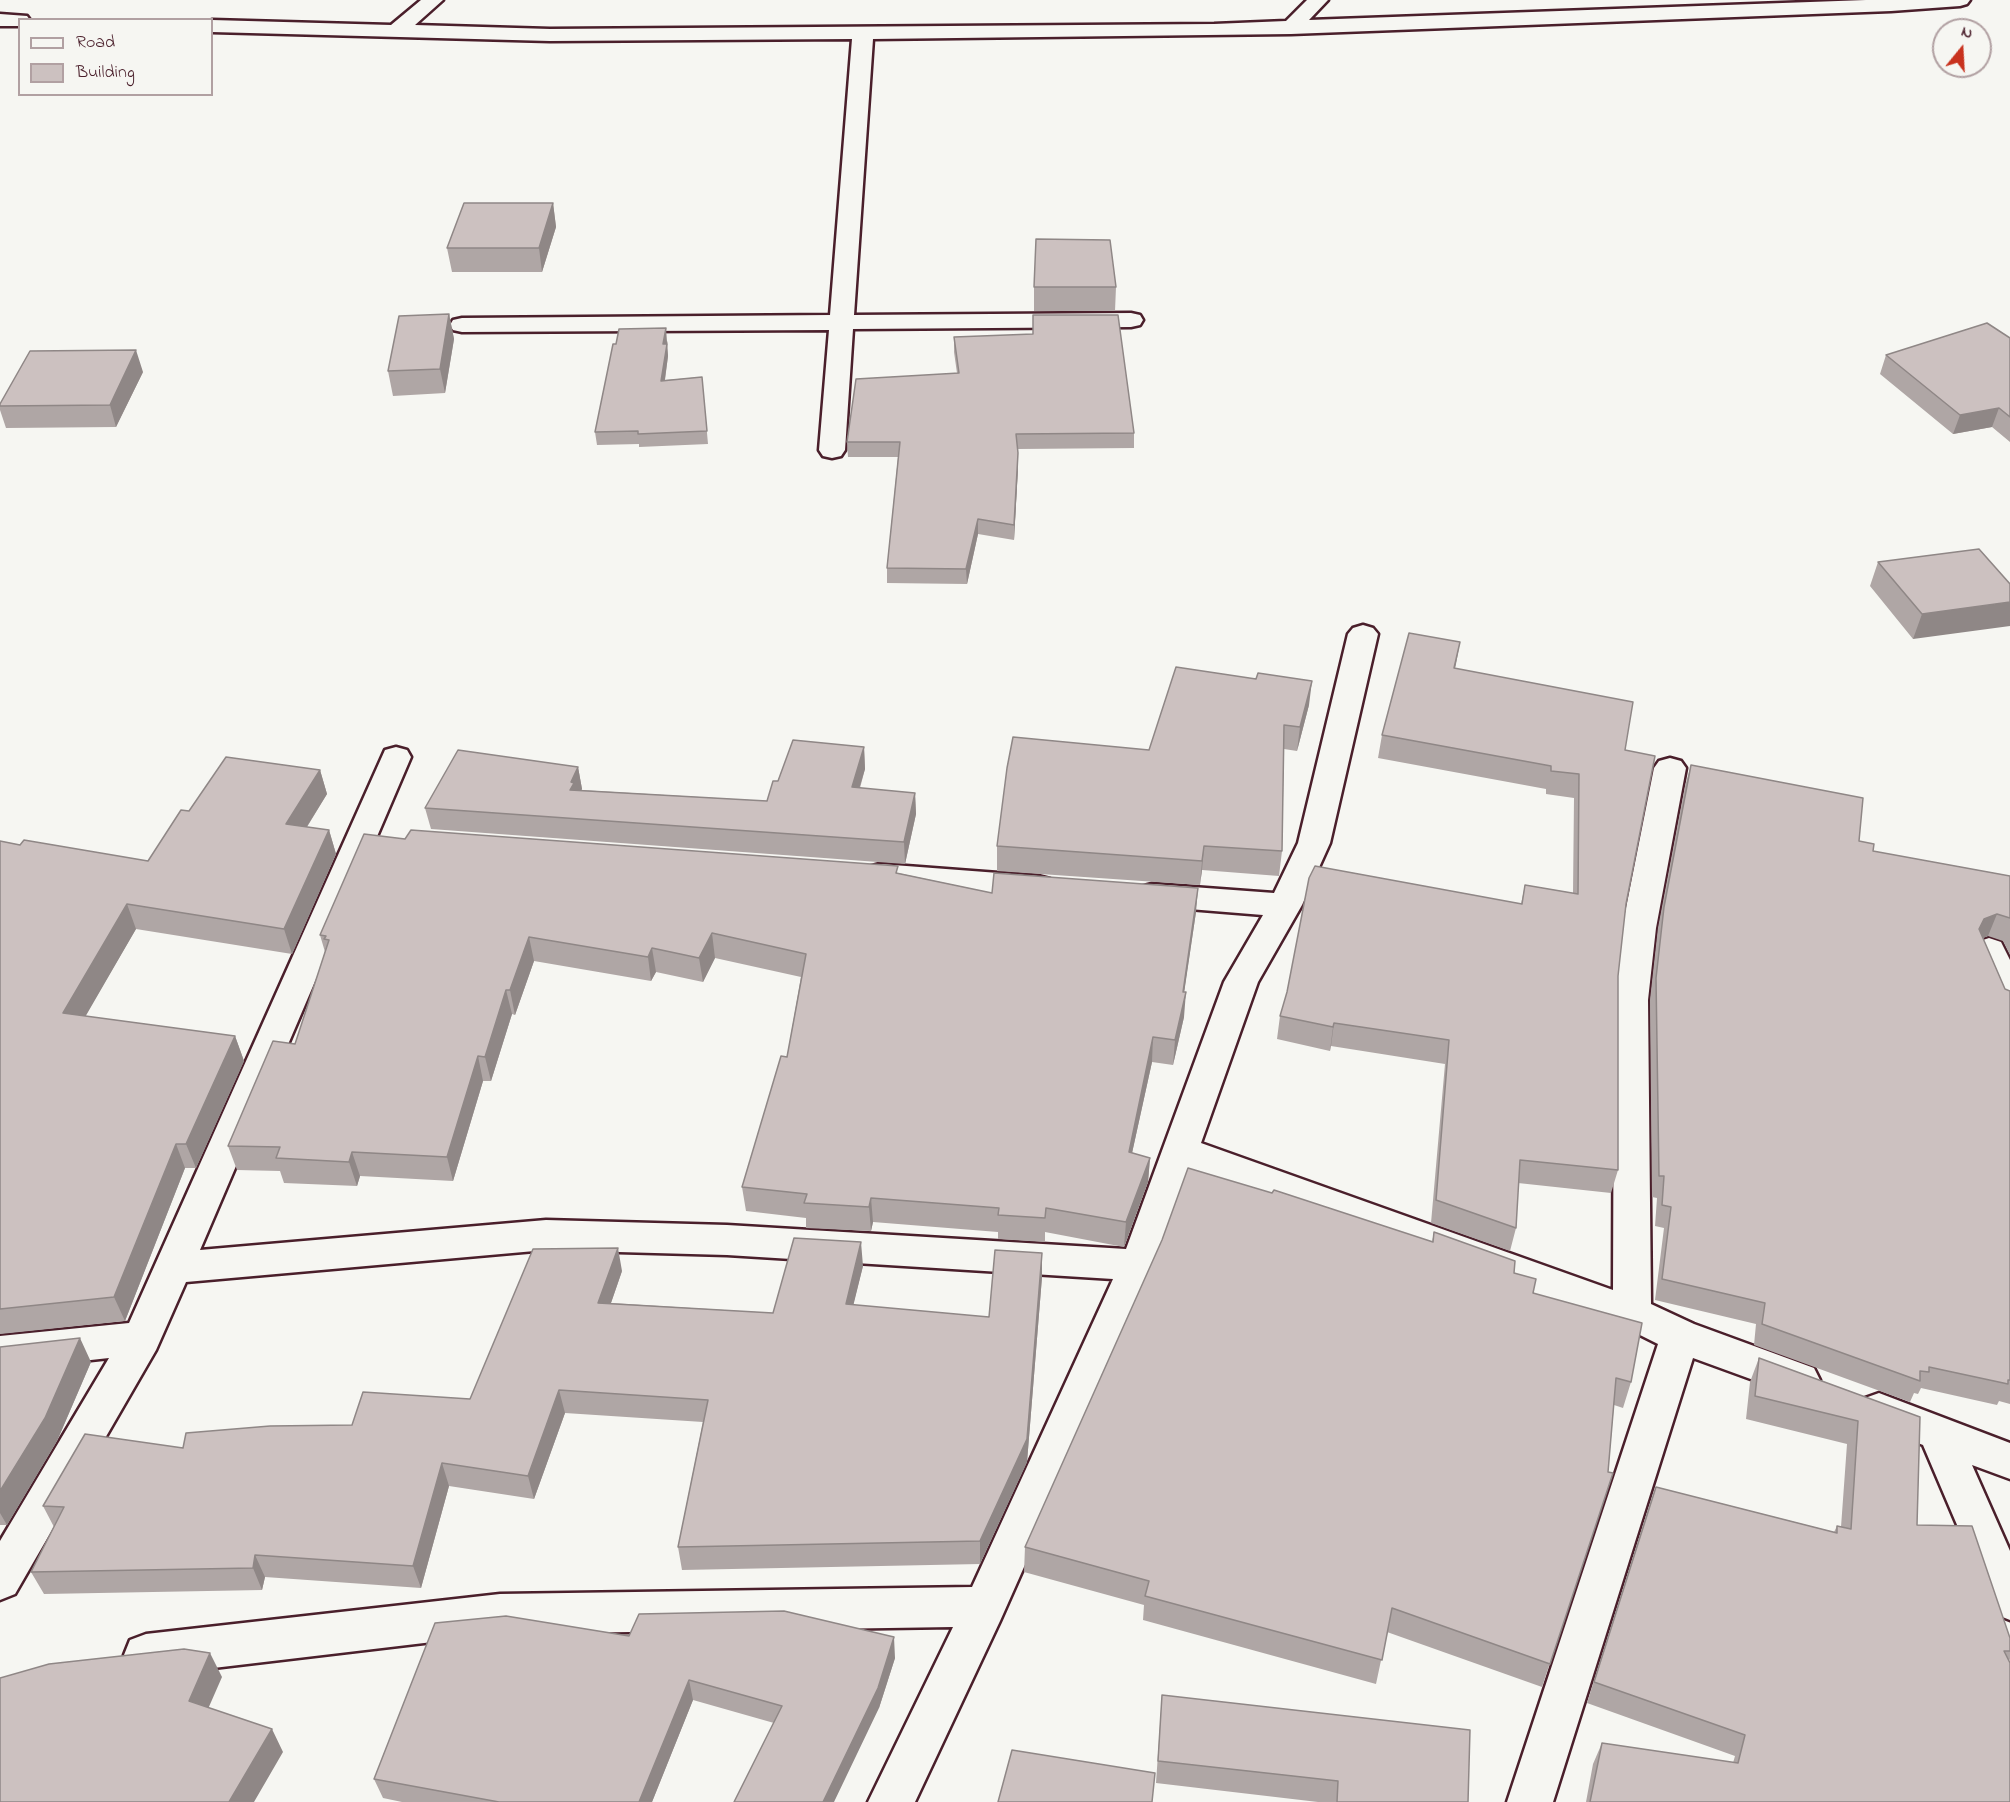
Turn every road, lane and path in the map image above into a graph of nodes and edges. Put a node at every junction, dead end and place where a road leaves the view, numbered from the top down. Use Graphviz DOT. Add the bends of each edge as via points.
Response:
graph roads {
  1 [pos="433,0"];
  2 [pos="1318,0"];
  3 [pos="1960,0"];
  4 [pos="0,20"];
  5 [pos="18,20"];
  6 [pos="213,26"];
  7 [pos="1291,28"];
  8 [pos="396,31"];
  9 [pos="863,33"];
  10 [pos="1131,320"];
  11 [pos="840,323"];
  12 [pos="462,326"];
  13 [pos="832,450"];
  14 [pos="1363,634"];
  15 [pos="396,757"];
  16 [pos="1670,768"];
  17 [pos="361,837"];
  18 [pos="396,840"];
  19 [pos="846,873"];
  20 [pos="1072,889"];
  21 [pos="1119,893"];
  22 [pos="1285,905"];
  23 [pos="1989,950"];
  24 [pos="2010,1001"];
  25 [pos="1180,1150"];
  26 [pos="1139,1265"];
  27 [pos="171,1268"];
  28 [pos="1632,1312"];
  29 [pos="1680,1336"];
  30 [pos="142,1338"];
  31 [pos="0,1353"];
  32 [pos="1937,1431"];
  33 [pos="2010,1461"];
  34 [pos="0,1580"];
  35 [pos="2010,1600"];
  36 [pos="985,1607"];
  37 [pos="110,1659"];
  38 [pos="891,1802"];
  39 [pos="1530,1802"];
  1 -- 8 [label="street"];
  2 -- 7 [label="street"];
  3 -- 7 [label="street"];
  4 -- 5 [label="street"];
  6 -- 8 [label="street"];
  7 -- 9 [label="street"];
  8 -- 9 [label="street" via="550,35"];
  9 -- 11 [label="street"];
  10 -- 11 [label="street"];
  11 -- 12 [label="street"];
  11 -- 13 [label="street"];
  14 -- 22 [label="street" via="1314,843"];
  15 -- 17 [label="street"];
  16 -- 28 [label="street" via="1639,928 1630,1000"];
  17 -- 18 [label="street"];
  17 -- 27 [label="street"];
  19 -- 20 [label="street"];
  21 -- 22 [label="street"];
  22 -- 25 [label="street" via="1241,982"];
  23 -- 24 [label="street"];
  25 -- 26 [label="street"];
  25 -- 28 [label="street"];
  26 -- 27 [label="street" via="727,1240 546,1235"];
  26 -- 36 [label="street"];
  27 -- 30 [label="street"];
  28 -- 29 [label="street"];
  29 -- 32 [label="street"];
  29 -- 39 [label="street"];
  30 -- 31 [label="street"];
  30 -- 34 [label="street"];
  32 -- 33 [label="street"];
  32 -- 35 [label="street"];
  36 -- 37 [label="street" via="500,1614"];
  36 -- 38 [label="street"];
}
